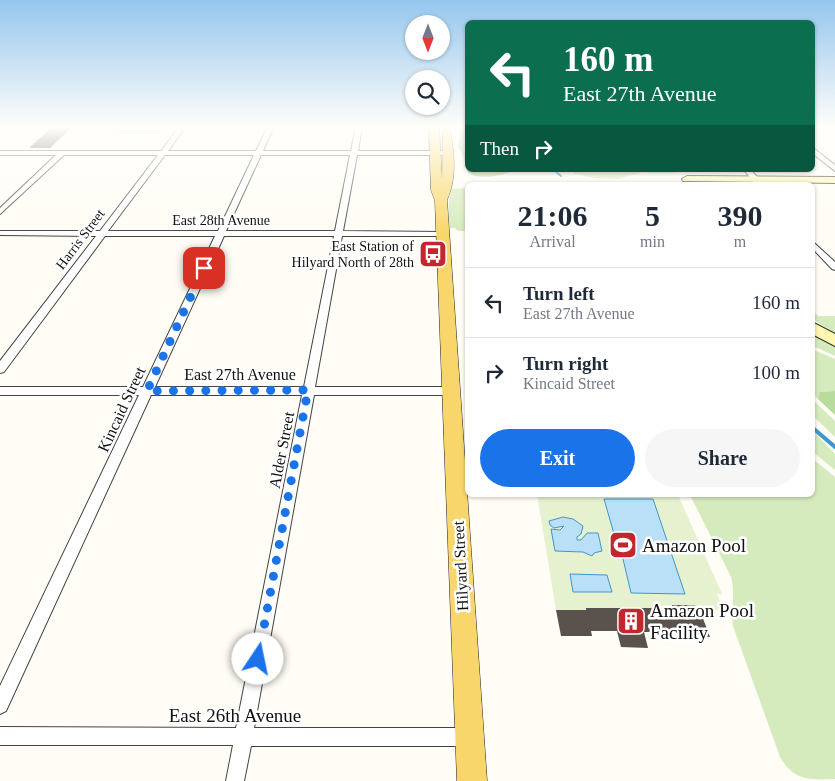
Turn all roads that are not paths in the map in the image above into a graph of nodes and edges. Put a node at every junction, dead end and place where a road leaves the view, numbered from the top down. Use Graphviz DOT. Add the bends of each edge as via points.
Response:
graph roads {
  1 [pos="52,162"];
  2 [pos="155,162"];
  3 [pos="254,162"];
  4 [pos="352,162"];
  5 [pos="436,162"];
  6 [pos="448,162"];
  7 [pos="749,172"];
  8 [pos="835,180"];
  9 [pos="758,182"];
  10 [pos="441,201"];
  11 [pos="0,212"];
  12 [pos="0,233"];
  13 [pos="102,233"];
  14 [pos="220,233"];
  15 [pos="338,234"];
  16 [pos="442,234"];
  17 [pos="815,246"];
  18 [pos="835,267"];
  19 [pos="815,329"];
  20 [pos="835,341"];
  21 [pos="0,369"];
  22 [pos="308,390"];
  23 [pos="0,391"];
  24 [pos="147,391"];
  25 [pos="450,391"];
  26 [pos="0,705"];
  27 [pos="0,736"];
  28 [pos="244,736"];
  29 [pos="470,737"];
  30 [pos="235,781"];
  31 [pos="472,781"];
  1 -- 11 [label="street"];
  2 -- 13 [label="street, Harris Street"];
  3 -- 14 [label="street, Kincaid Street"];
  4 -- 15 [label="street, Alder Street"];
  5 -- 10 [label="main road, Hilyard Street"];
  6 -- 10 [label="main road, Hilyard Street" via="448,182"];
  7 -- 9 [label="street"];
  8 -- 9 [label="main road"];
  10 -- 16 [label="main road, Hilyard Street"];
  12 -- 13 [label="street, East 28th Avenue"];
  13 -- 14 [label="street, East 28th Avenue"];
  13 -- 21 [label="street, Harris Street"];
  14 -- 15 [label="street, East 28th Avenue"];
  14 -- 24 [label="street, Kincaid Street"];
  15 -- 16 [label="street, East 28th Avenue"];
  15 -- 22 [label="street, Alder Street"];
  16 -- 25 [label="main road, Hilyard Street"];
  17 -- 18 [label="street"];
  19 -- 20 [label="main road"];
  22 -- 24 [label="street, East 27th Avenue"];
  22 -- 25 [label="street, East 27th Avenue"];
  22 -- 28 [label="street, Alder Street"];
  23 -- 24 [label="street, East 27th Avenue"];
  24 -- 26 [label="street, Kincaid Street"];
  25 -- 29 [label="main road, Hilyard Street"];
  27 -- 28 [label="street, East 26th Avenue"];
  28 -- 29 [label="street, East 26th Avenue"];
  28 -- 30 [label="street, Alder Street"];
  29 -- 31 [label="main road, Hilyard Street"];
}
